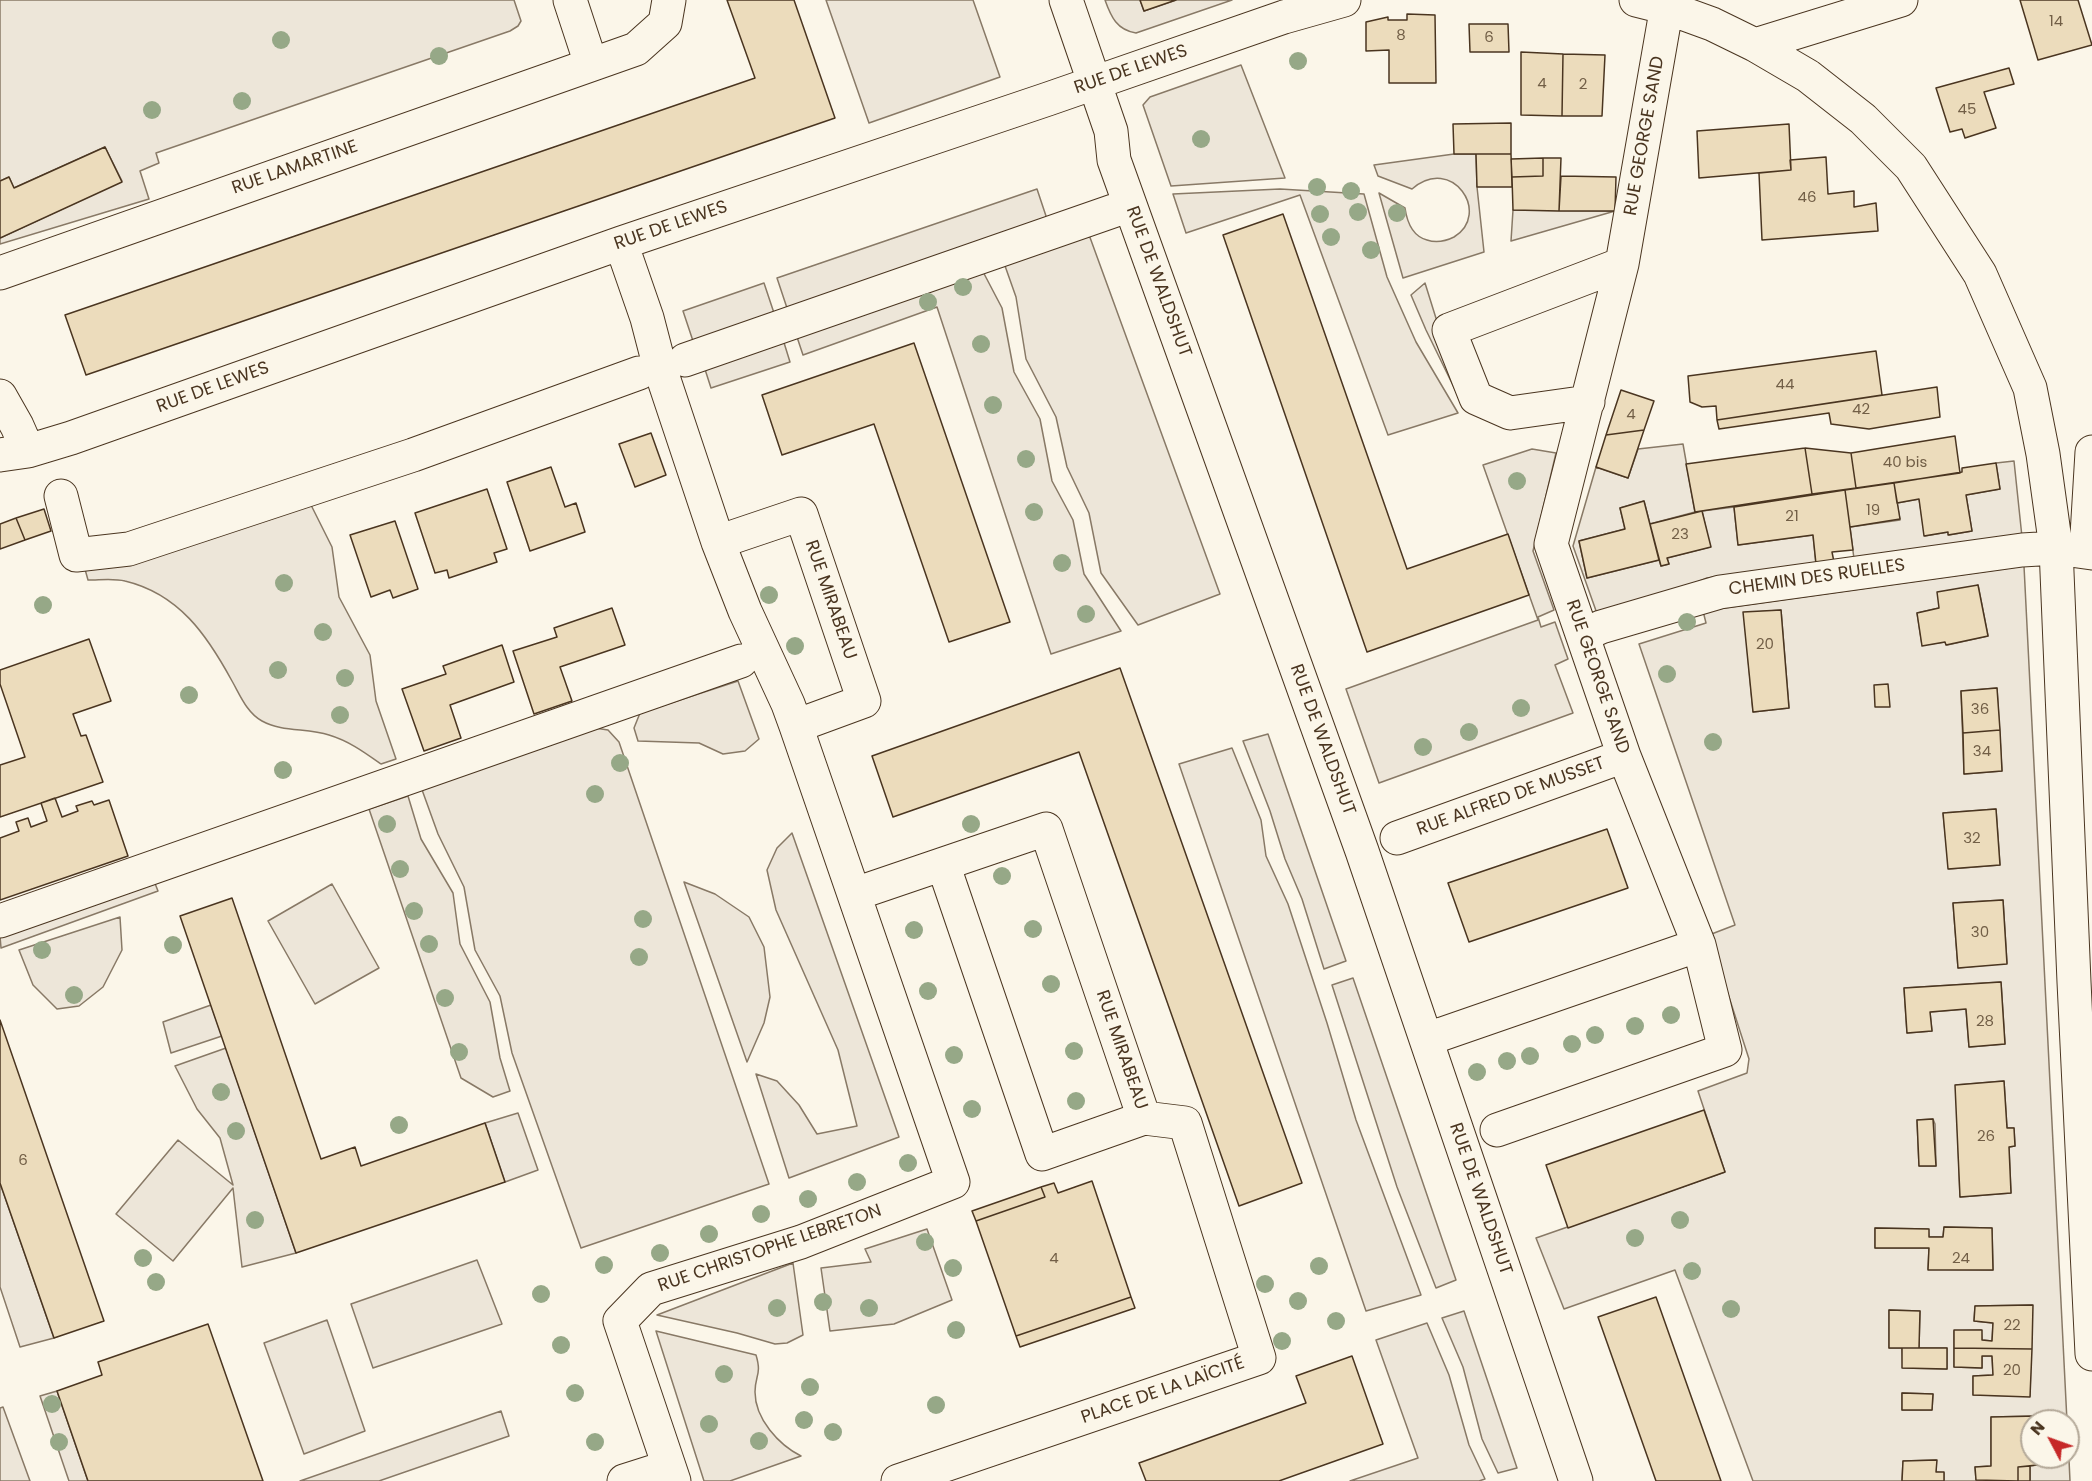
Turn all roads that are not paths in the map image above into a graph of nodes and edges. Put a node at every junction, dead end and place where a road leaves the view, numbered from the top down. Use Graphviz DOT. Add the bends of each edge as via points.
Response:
graph roads {
  1 [pos="570,0"];
  2 [pos="669,0"];
  3 [pos="1066,0"];
  4 [pos="1344,0"];
  5 [pos="1636,0"];
  6 [pos="1901,0"];
  7 [pos="1668,4"];
  8 [pos="1755,45"];
  9 [pos="591,64"];
  10 [pos="1094,83"];
  11 [pos="1113,211"];
  12 [pos="621,243"];
  13 [pos="1622,264"];
  14 [pos="0,273"];
  15 [pos="685,360"];
  16 [pos="639,373"];
  17 [pos="0,396"];
  18 [pos="1587,402"];
  19 [pos="2092,452"];
  20 [pos="14,453"];
  21 [pos="61,496"];
  22 [pos="718,542"];
  23 [pos="2078,551"];
  24 [pos="1583,634"];
  25 [pos="741,661"];
  26 [pos="796,726"];
  27 [pos="1624,756"];
  28 [pos="1397,838"];
  29 [pos="943,864"];
  30 [pos="855,894"];
  31 [pos="0,921"];
  32 [pos="1699,945"];
  33 [pos="1426,1038"];
  34 [pos="1144,1118"];
  35 [pos="1497,1130"];
  36 [pos="2092,1354"];
  37 [pos="671,1474"];
  38 [pos="624,1481"];
  39 [pos="898,1481"];
  40 [pos="1576,1481"];
  1 -- 9 [label="street"];
  2 -- 9 [label="street, RUE LAMARTINE" via="666,23 636,49"];
  3 -- 10 [label="street, RUE DE WALDSHUT"];
  4 -- 10 [label="street, RUE DE LEWES" via="1284,16"];
  5 -- 7 [label="street"];
  6 -- 8 [label="street"];
  7 -- 8 [label="street"];
  7 -- 13 [label="street, RUE GEORGE SAND"];
  8 -- 23 [label="street" via="1808,76 1863,119 1911,167 1980,274 2030,388 2043,454"];
  9 -- 14 [label="street, RUE LAMARTINE"];
  10 -- 12 [label="street, RUE DE LEWES"];
  10 -- 33 [label="street, RUE DE WALDSHUT" via="1110,131 1114,160"];
  11 -- 15 [label="street"];
  12 -- 20 [label="street, RUE DE LEWES" via="71,438"];
  12 -- 22 [label="street"];
  13 -- 18 [label="street, RUE GEORGE SAND"];
  13 -- 18 [label="street" via="1449,330 1476,398 1510,413"];
  16 -- 21 [label="street" via="413,455 129,549 76,555"];
  17 -- 20 [label="street" via="17,426"];
  18 -- 24 [label="street, RUE GEORGE SAND" via="1551,544"];
  19 -- 23 [label="street"];
  22 -- 26 [label="street"];
  22 -- 26 [label="street, RUE MIRABEAU" via="801,514 864,701"];
  23 -- 24 [label="street, CHEMIN DES RUELLES" via="2011,552 1720,592"];
  23 -- 36 [label="street" via="2074,982"];
  24 -- 27 [label="street, RUE GEORGE SAND"];
  25 -- 31 [label="street"];
  26 -- 30 [label="street"];
  27 -- 28 [label="street, RUE ALFRED DE MUSSET"];
  27 -- 32 [label="street, RUE GEORGE SAND"];
  29 -- 30 [label="street, RUE MIRABEAU"];
  29 -- 34 [label="street, RUE MIRABEAU" via="1046,829"];
  29 -- 34 [label="street, RUE MIRABEAU" via="1042,1154"];
  30 -- 37 [label="street, RUE CHRISTOPHE LEBRETON" via="953,1182 801,1242 651,1289 620,1321"];
  32 -- 33 [label="street"];
  32 -- 35 [label="street, RUE GEORGE SAND" via="1725,1050"];
  33 -- 40 [label="street, RUE DE WALDSHUT"];
  34 -- 39 [label="street, PLACE DE LA LAÏCITÉ" via="1185,1123 1259,1358"];
  37 -- 38 [label="street"];
}
